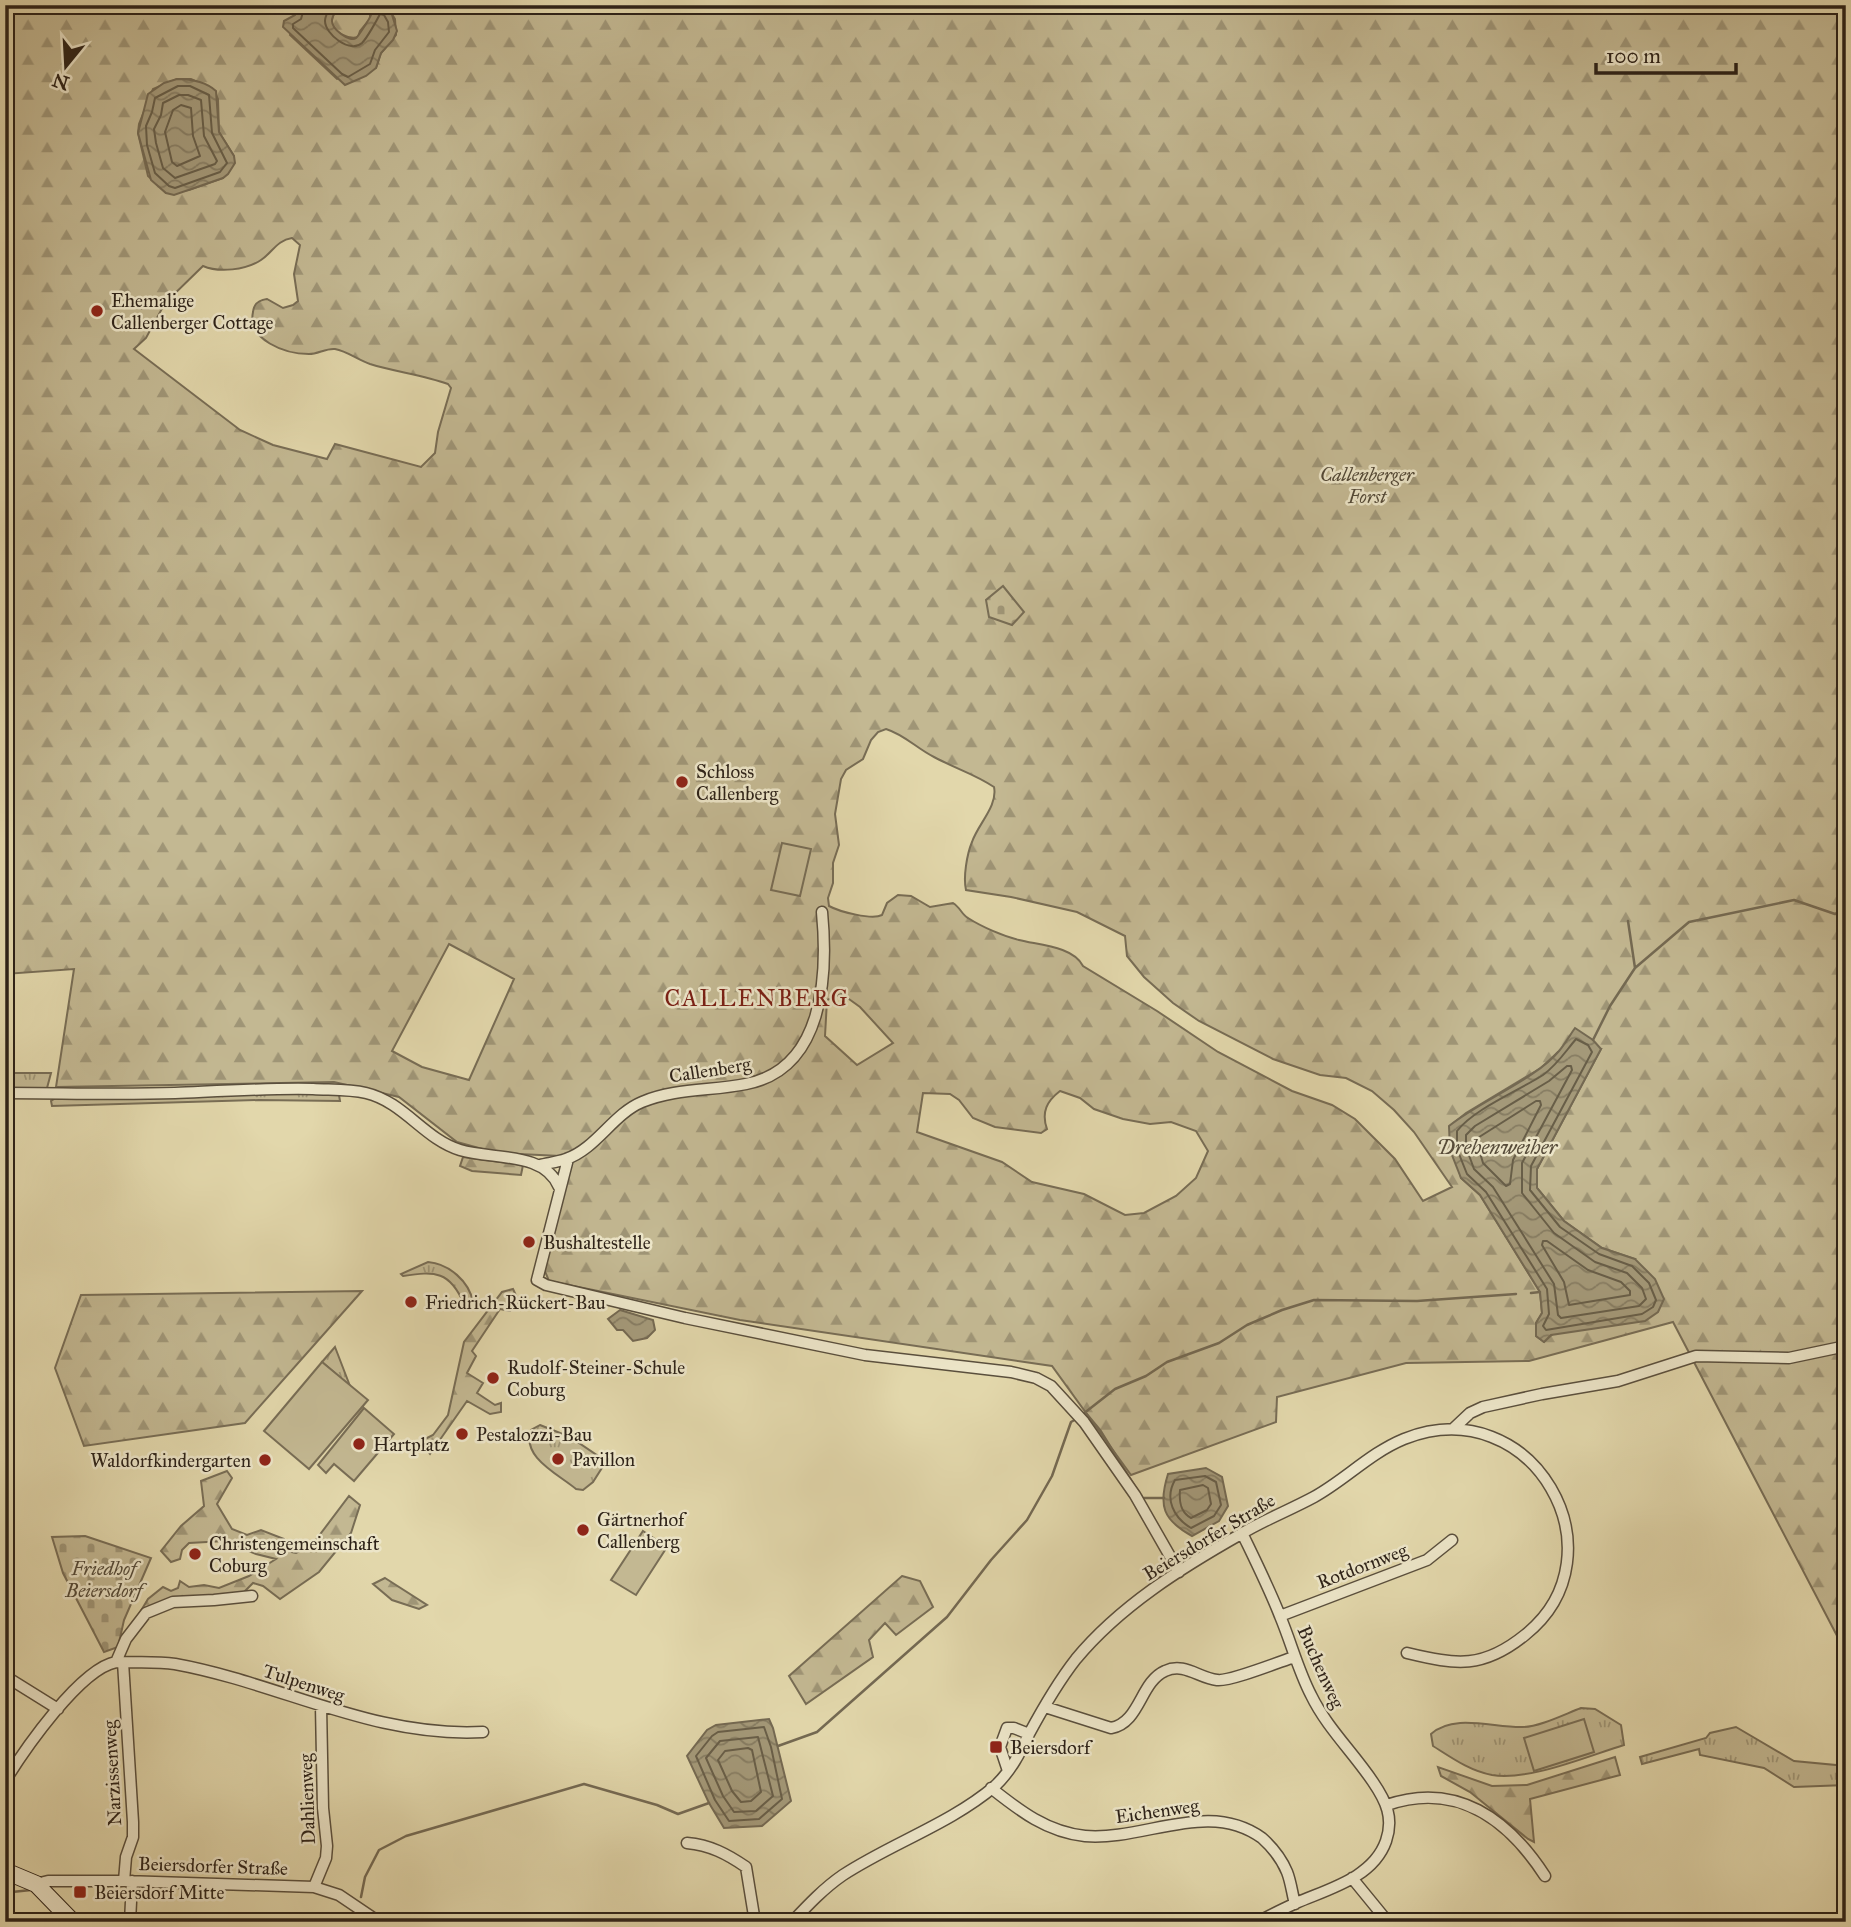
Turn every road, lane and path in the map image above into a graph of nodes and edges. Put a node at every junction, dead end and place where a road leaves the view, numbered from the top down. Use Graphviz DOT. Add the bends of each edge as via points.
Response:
graph roads {
  1 [pos="822,912"];
  2 [pos="5,1093"];
  3 [pos="568,1159"];
  4 [pos="540,1165"];
  5 [pos="559,1187"];
  6 [pos="1846,1346"];
  7 [pos="1453,1429"];
  8 [pos="1242,1533"];
  9 [pos="1452,1540"];
  10 [pos="1179,1572"];
  11 [pos="252,1596"];
  12 [pos="1280,1616"];
  13 [pos="1407,1653"];
  14 [pos="1294,1657"];
  15 [pos="120,1662"];
  16 [pos="5,1676"];
  17 [pos="321,1706"];
  18 [pos="1045,1707"];
  19 [pos="58,1709"];
  20 [pos="483,1732"];
  21 [pos="1029,1734"];
  22 [pos="1008,1771"];
  23 [pos="5,1781"];
  24 [pos="992,1788"];
  25 [pos="1387,1805"];
  26 [pos="687,1843"];
  27 [pos="5,1871"];
  28 [pos="1545,1876"];
  29 [pos="1352,1878"];
  30 [pos="128,1881"];
  31 [pos="36,1884"];
  32 [pos="314,1887"];
  33 [pos="1295,1903"];
  34 [pos="73,1922"];
  35 [pos="130,1922"];
  36 [pos="379,1922"];
  37 [pos="755,1922"];
  38 [pos="792,1922"];
  39 [pos="1258,1922"];
  40 [pos="1388,1922"];
  1 -- 3 [label="street, Callenberg" via="822,985 809,1033 785,1066 747,1084 641,1102"];
  2 -- 4 [label="street" via="364,1092 397,1106 436,1139 457,1149"];
  3 -- 4 [label="street"];
  3 -- 5 [label="street"];
  4 -- 5 [label="street"];
  5 -- 10 [label="street" via="537,1280 685,1318 864,1355 1036,1378 1051,1386 1084,1422 1135,1495"];
  6 -- 7 [label="street" via="1789,1358 1696,1356 1618,1381 1483,1407"];
  7 -- 8 [label="street, Beiersdorfer Straße" via="1430,1431 1383,1449 1316,1496"];
  7 -- 13 [label="street" via="1495,1437 1542,1473 1566,1530 1565,1566 1548,1611 1527,1634 1502,1651 1456,1663"];
  8 -- 10 [label="street, Beiersdorfer Straße"];
  8 -- 12 [label="street, Buchenweg"];
  9 -- 12 [label="street, Rotdornweg" via="1427,1560"];
  10 -- 18 [label="street, Beiersdorfer Straße" via="1106,1628 1078,1657"];
  11 -- 15 [label="street" via="173,1602 146,1613 126,1639"];
  12 -- 14 [label="street, Buchenweg"];
  14 -- 18 [label="street" via="1221,1681 1184,1669 1164,1671 1117,1727"];
  14 -- 25 [label="street, Buchenweg" via="1328,1725"];
  15 -- 17 [label="street, Tulpenweg" via="174,1664"];
  15 -- 19 [label="street" via="93,1672"];
  15 -- 30 [label="street, Narzissenweg" via="133,1822 126,1857"];
  16 -- 19 [label="street"];
  17 -- 20 [label="street, Tulpenweg" via="388,1725 450,1734"];
  17 -- 32 [label="street, Dahlienweg" via="327,1846"];
  18 -- 21 [label="street, Beiersdorfer Straße"];
  19 -- 23 [label="street"];
  21 -- 22 [label="street, Beiersdorfer Straße"];
  21 -- 22 [label="street" via="1007,1728 1000,1747"];
  22 -- 24 [label="street, Beiersdorfer Straße"];
  24 -- 33 [label="street, Eichenweg" via="1040,1824 1083,1836 1115,1836 1199,1821 1249,1829 1278,1856"];
  24 -- 38 [label="street, Beiersdorfer Straße" via="841,1877"];
  25 -- 28 [label="street" via="1435,1796 1473,1808 1516,1837"];
  25 -- 29 [label="street" via="1390,1825 1385,1843 1374,1860"];
  26 -- 37 [label="street" via="705,1845 746,1867"];
  27 -- 31 [label="street"];
  29 -- 33 [label="street"];
  29 -- 40 [label="street"];
  30 -- 31 [label="street, Beiersdorfer Straße"];
  30 -- 32 [label="street, Beiersdorfer Straße"];
  30 -- 35 [label="street, Narzissenweg"];
  31 -- 34 [label="street"];
  32 -- 36 [label="street, Beiersdorfer Straße" via="339,1895"];
  33 -- 39 [label="street"];
}
